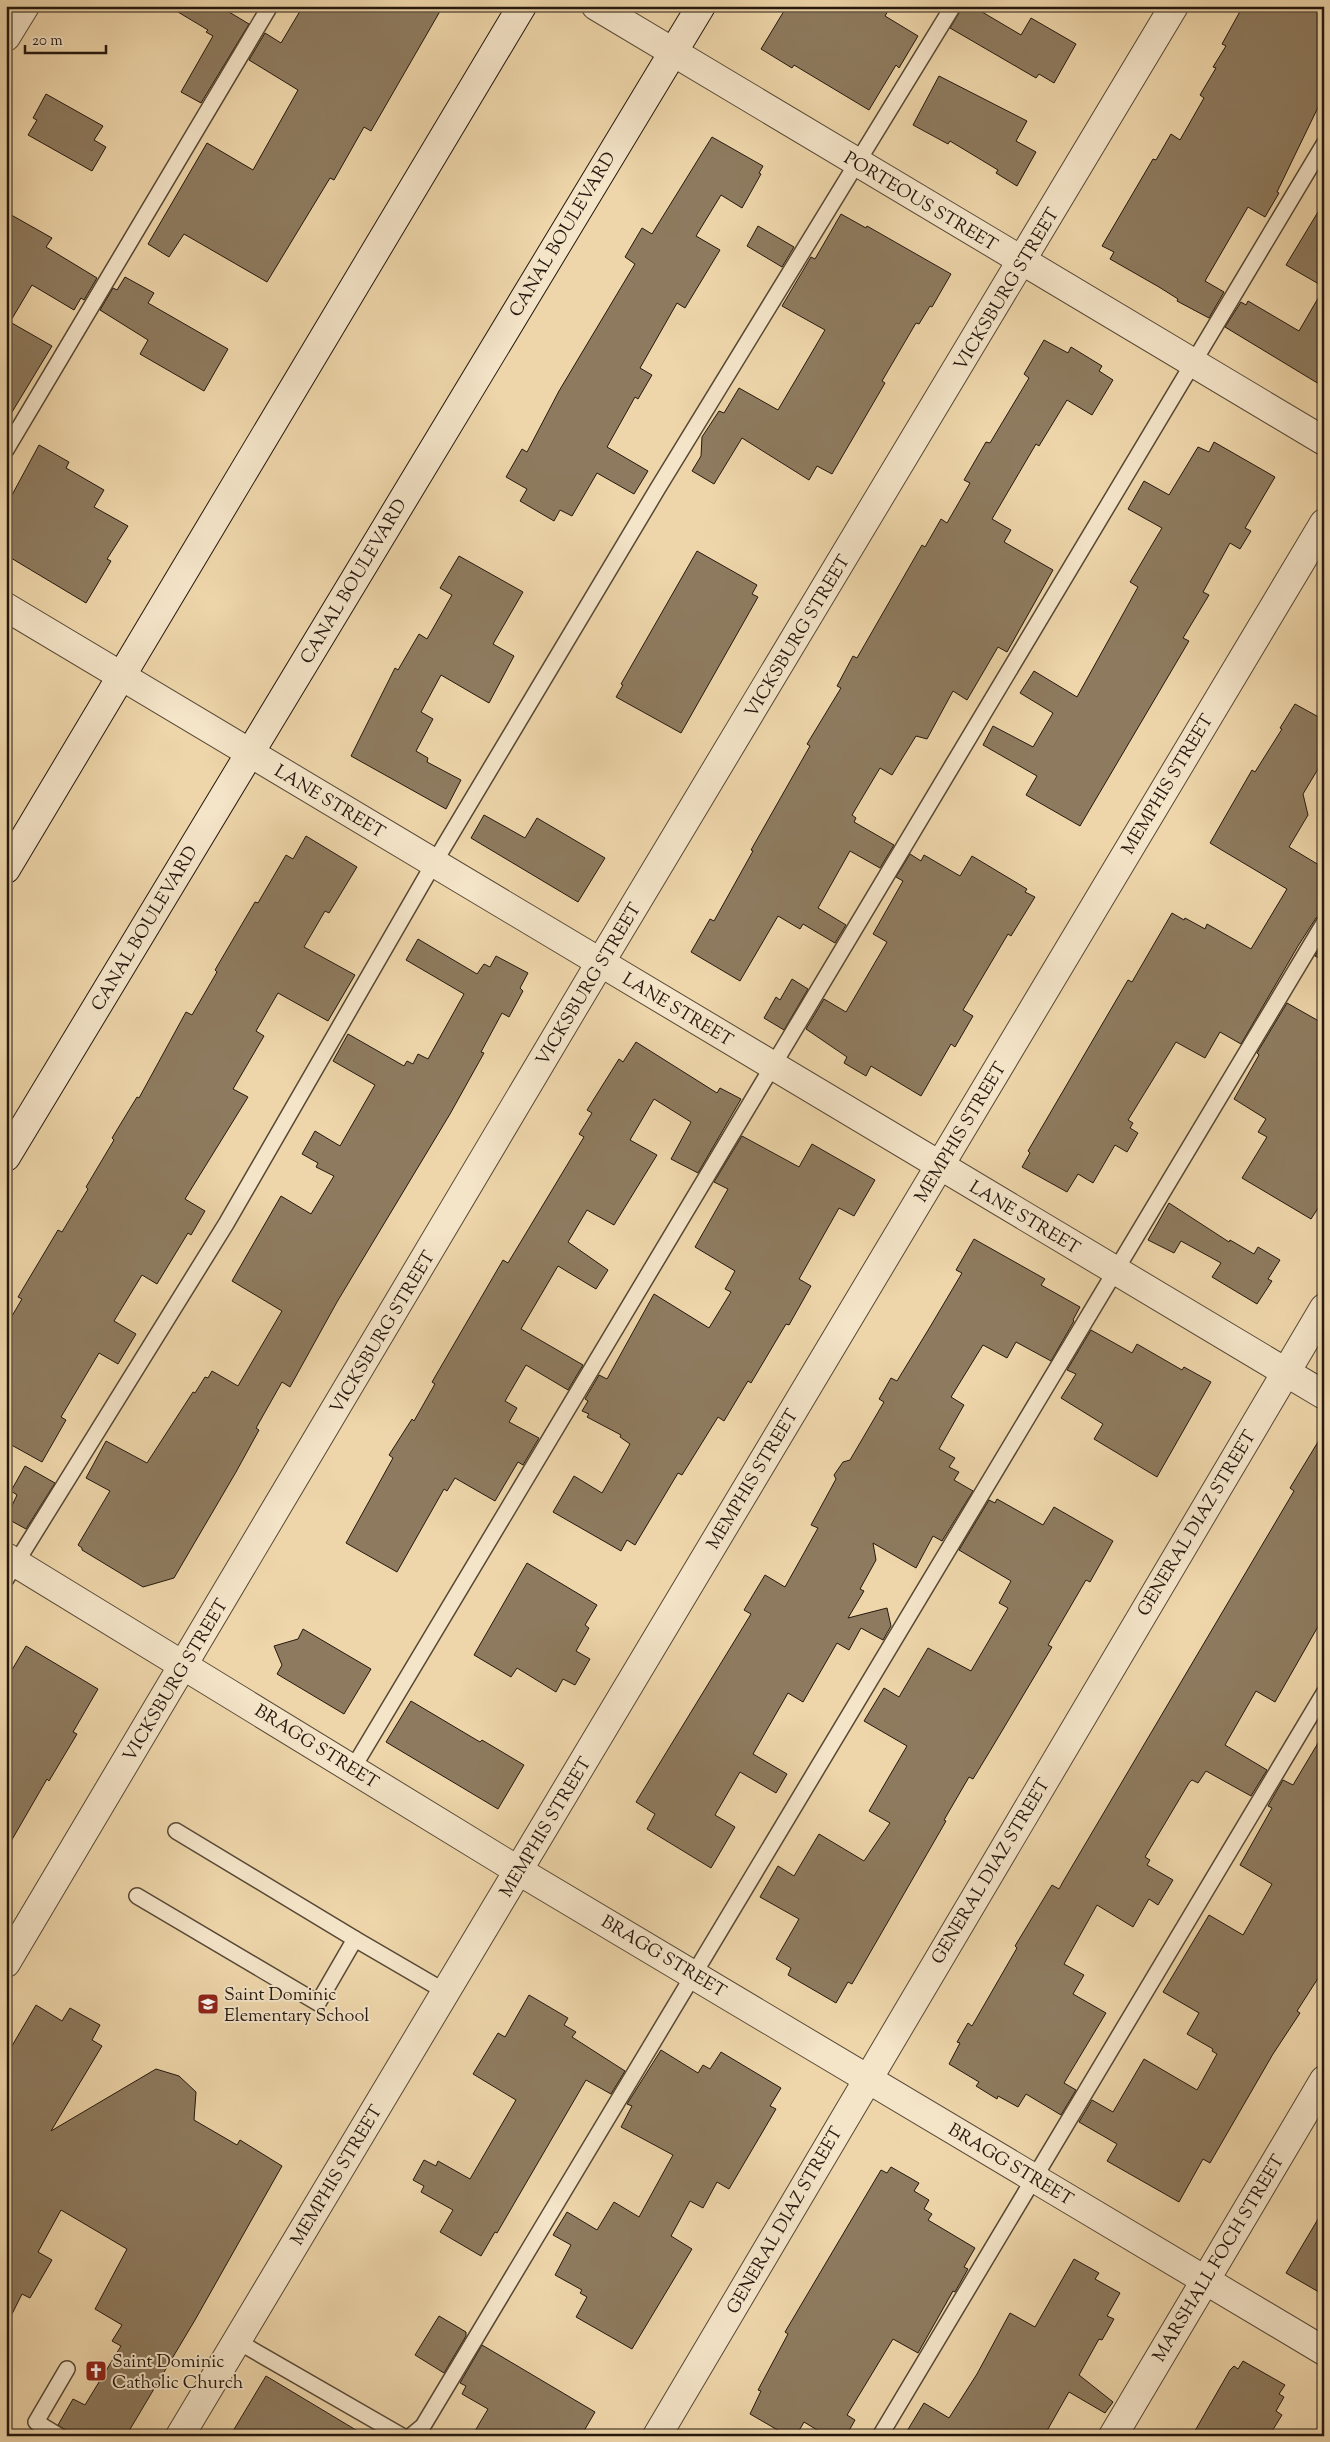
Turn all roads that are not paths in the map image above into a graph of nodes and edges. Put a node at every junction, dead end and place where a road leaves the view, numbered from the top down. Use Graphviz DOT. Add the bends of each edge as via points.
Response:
graph roads {
  1 [pos="25,6"];
  2 [pos="270,6"];
  3 [pos="522,6"];
  4 [pos="596,6"];
  5 [pos="701,6"];
  6 [pos="953,6"];
  7 [pos="1174,6"];
  8 [pos="6,37"];
  9 [pos="673,52"];
  10 [pos="1324,144"];
  11 [pos="857,162"];
  12 [pos="1023,261"];
  13 [pos="1193,363"];
  14 [pos="1324,441"];
  15 [pos="6,450"];
  16 [pos="1324,523"];
  17 [pos="6,607"];
  18 [pos="122,676"];
  19 [pos="249,752"];
  20 [pos="434,863"];
  21 [pos="6,869"];
  22 [pos="1324,923"];
  23 [pos="600,963"];
  24 [pos="774,1066"];
  25 [pos="6,1157"];
  26 [pos="940,1165"];
  27 [pos="1114,1270"];
  28 [pos="1324,1308"];
  29 [pos="1286,1372"];
  30 [pos="1324,1395"];
  31 [pos="10,1566"];
  32 [pos="184,1664"];
  33 [pos="1324,1693"];
  34 [pos="353,1768"];
  35 [pos="176,1831"];
  36 [pos="519,1870"];
  37 [pos="137,1896"];
  38 [pos="355,1939"];
  39 [pos="6,1963"];
  40 [pos="694,1974"];
  41 [pos="446,1992"];
  42 [pos="868,2077"];
  43 [pos="1324,2080"];
  44 [pos="1036,2178"];
  45 [pos="1205,2280"];
  46 [pos="236,2341"];
  47 [pos="1324,2351"];
  48 [pos="67,2369"];
  49 [pos="59,2436"];
  50 [pos="180,2436"];
  51 [pos="402,2436"];
  52 [pos="411,2436"];
  53 [pos="657,2436"];
  54 [pos="880,2436"];
  55 [pos="1113,2436"];
  1 -- 8 [label="street"];
  2 -- 15 [label="lane"];
  3 -- 18 [label="street"];
  4 -- 9 [label="street, PORTEOUS STREET"];
  5 -- 9 [label="street, CANAL BOULEVARD"];
  6 -- 11 [label="lane"];
  7 -- 12 [label="street, VICKSBURG STREET"];
  9 -- 11 [label="street, PORTEOUS STREET"];
  9 -- 19 [label="street, CANAL BOULEVARD"];
  10 -- 13 [label="lane"];
  11 -- 12 [label="street, PORTEOUS STREET"];
  11 -- 20 [label="lane"];
  12 -- 13 [label="street, PORTEOUS STREET"];
  12 -- 23 [label="street, VICKSBURG STREET"];
  13 -- 14 [label="street, PORTEOUS STREET"];
  13 -- 24 [label="lane"];
  16 -- 26 [label="street, MEMPHIS STREET"];
  17 -- 18 [label="street, LANE STREET"];
  18 -- 19 [label="street, LANE STREET"];
  18 -- 21 [label="street"];
  19 -- 20 [label="street, LANE STREET"];
  19 -- 25 [label="street, CANAL BOULEVARD"];
  20 -- 23 [label="street, LANE STREET"];
  20 -- 31 [label="lane" via="226,1224"];
  22 -- 27 [label="lane"];
  23 -- 24 [label="street, LANE STREET"];
  23 -- 32 [label="street, VICKSBURG STREET"];
  24 -- 26 [label="street, LANE STREET"];
  24 -- 34 [label="lane"];
  26 -- 27 [label="street, LANE STREET"];
  26 -- 36 [label="street, MEMPHIS STREET"];
  27 -- 29 [label="street, LANE STREET"];
  27 -- 40 [label="lane"];
  28 -- 29 [label="street, GENERAL DIAZ STREET"];
  29 -- 30 [label="street, LANE STREET"];
  29 -- 42 [label="street, GENERAL DIAZ STREET"];
  31 -- 32 [label="street, BRAGG STREET"];
  32 -- 34 [label="street, BRAGG STREET"];
  32 -- 39 [label="street, VICKSBURG STREET"];
  33 -- 44 [label="lane"];
  34 -- 36 [label="street, BRAGG STREET"];
  35 -- 38 [label="lane"];
  36 -- 40 [label="street, BRAGG STREET"];
  36 -- 41 [label="street, MEMPHIS STREET"];
  37 -- 38 [label="lane" via="318,2003"];
  38 -- 41 [label="lane"];
  40 -- 42 [label="street, BRAGG STREET"];
  40 -- 52 [label="lane" via="423,2426"];
  41 -- 46 [label="street, MEMPHIS STREET"];
  42 -- 44 [label="street, BRAGG STREET"];
  42 -- 53 [label="street, GENERAL DIAZ STREET"];
  43 -- 45 [label="street, MARSHALL FOCH STREET"];
  44 -- 45 [label="street, BRAGG STREET"];
  44 -- 54 [label="lane"];
  45 -- 47 [label="street, BRAGG STREET"];
  45 -- 55 [label="street, MARSHALL FOCH STREET"];
  46 -- 50 [label="street, MEMPHIS STREET"];
  46 -- 51 [label="lane"];
  48 -- 49 [label="lane" via="36,2422"];
}
